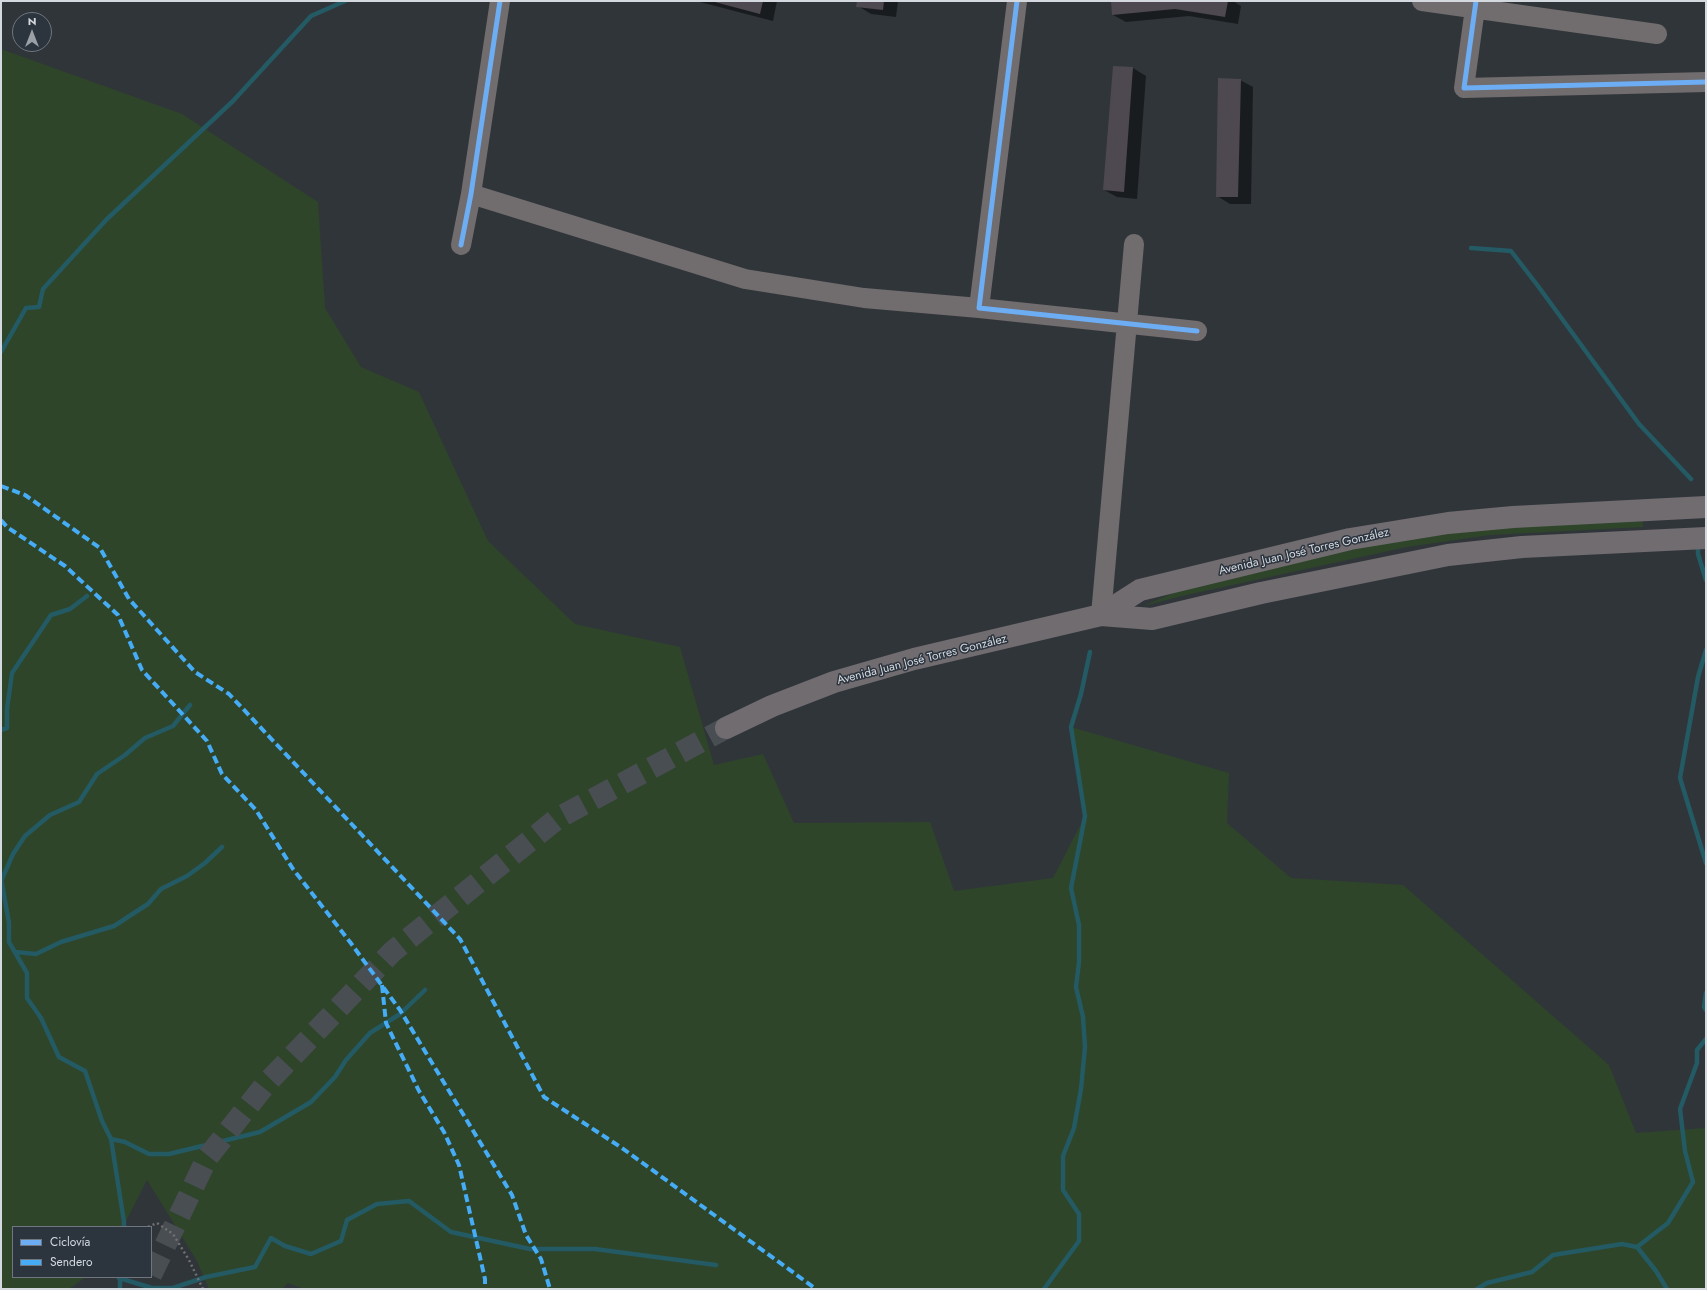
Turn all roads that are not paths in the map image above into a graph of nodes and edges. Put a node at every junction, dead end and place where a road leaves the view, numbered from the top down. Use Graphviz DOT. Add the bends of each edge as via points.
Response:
graph roads {
  1 [pos="500,1"];
  2 [pos="1017,1"];
  3 [pos="1422,1"];
  4 [pos="1475,5"];
  5 [pos="1656,34"];
  6 [pos="1706,82"];
  7 [pos="471,194"];
  8 [pos="1134,244"];
  9 [pos="461,245"];
  10 [pos="979,308"];
  11 [pos="1127,323"];
  12 [pos="1197,331"];
  13 [pos="1706,507"];
  14 [pos="1706,538"];
  15 [pos="1101,615"];
  16 [pos="726,728"];
  1 -- 7 [label="street"];
  2 -- 10 [label="street"];
  3 -- 4 [label="street"];
  4 -- 5 [label="street"];
  4 -- 6 [label="street" via="1464,88"];
  7 -- 9 [label="street"];
  7 -- 10 [label="street" via="745,279 864,298"];
  8 -- 11 [label="street"];
  10 -- 11 [label="street"];
  11 -- 12 [label="street"];
  11 -- 15 [label="street"];
  13 -- 15 [label="main road, Avenida Juan José Torres González" via="1513,517 1448,523 1350,539 1140,590"];
  14 -- 15 [label="main road, Avenida Juan José Torres González" via="1522,547 1448,555 1261,593 1152,619"];
  15 -- 16 [label="main road, Avenida Juan José Torres González" via="834,682 772,706"];
}
